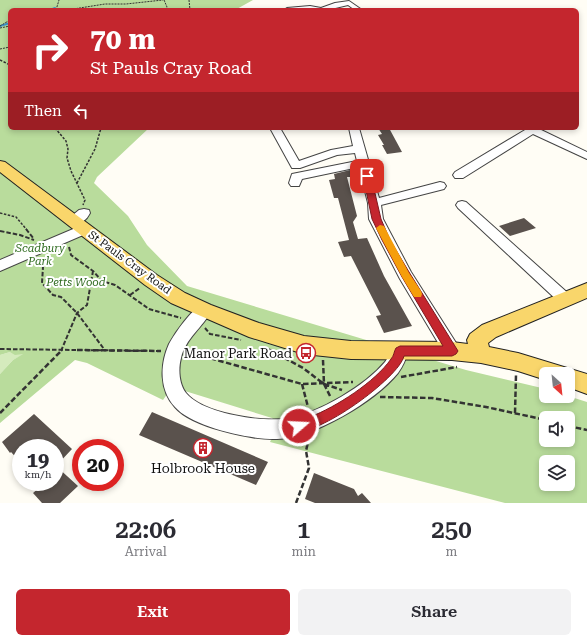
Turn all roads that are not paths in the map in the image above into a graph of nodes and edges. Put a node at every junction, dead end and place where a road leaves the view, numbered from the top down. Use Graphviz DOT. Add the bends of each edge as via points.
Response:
graph roads {
  1 [pos="327,8"];
  2 [pos="356,8"];
  3 [pos="276,130"];
  4 [pos="355,130"];
  5 [pos="529,130"];
  6 [pos="533,130"];
  7 [pos="360,149"];
  8 [pos="587,156"];
  9 [pos="364,163"];
  10 [pos="0,165"];
  11 [pos="459,175"];
  12 [pos="295,183"];
  13 [pos="440,186"];
  14 [pos="374,203"];
  15 [pos="462,204"];
  16 [pos="79,224"];
  17 [pos="0,266"];
  18 [pos="587,290"];
  19 [pos="565,299"];
  20 [pos="199,316"];
  21 [pos="400,351"];
  22 [pos="481,354"];
  23 [pos="458,359"];
  24 [pos="539,374"];
  25 [pos="575,380"];
  26 [pos="587,384"];
  1 -- 2 [label="street" via="349,3"];
  3 -- 7 [label="street" via="296,166 335,152"];
  4 -- 7 [label="street"];
  5 -- 11 [label="street"];
  6 -- 8 [label="street"];
  7 -- 9 [label="street"];
  9 -- 12 [label="street" via="296,177"];
  9 -- 14 [label="street"];
  10 -- 16 [label="main road, St Pauls Cray Road"];
  13 -- 14 [label="street"];
  14 -- 23 [label="street" via="376,219 386,240"];
  15 -- 19 [label="street"];
  16 -- 17 [label="street" via="39,250"];
  16 -- 20 [label="main road, St Pauls Cray Road"];
  18 -- 19 [label="main road"];
  19 -- 22 [label="main road" via="489,331 477,340"];
  20 -- 21 [label="main road, St Pauls Cray Road" via="304,345 351,350"];
  20 -- 21 [label="street" via="174,352 170,370 174,391 184,404 207,417 248,428 287,429 311,422 338,409 378,381 397,361"];
  21 -- 23 [label="main road, St Pauls Cray Road"];
  22 -- 23 [label="main road, St Pauls Cray Road"];
  22 -- 24 [label="main road, St Pauls Cray Road" via="517,373"];
  25 -- 26 [label="main road"];
}
